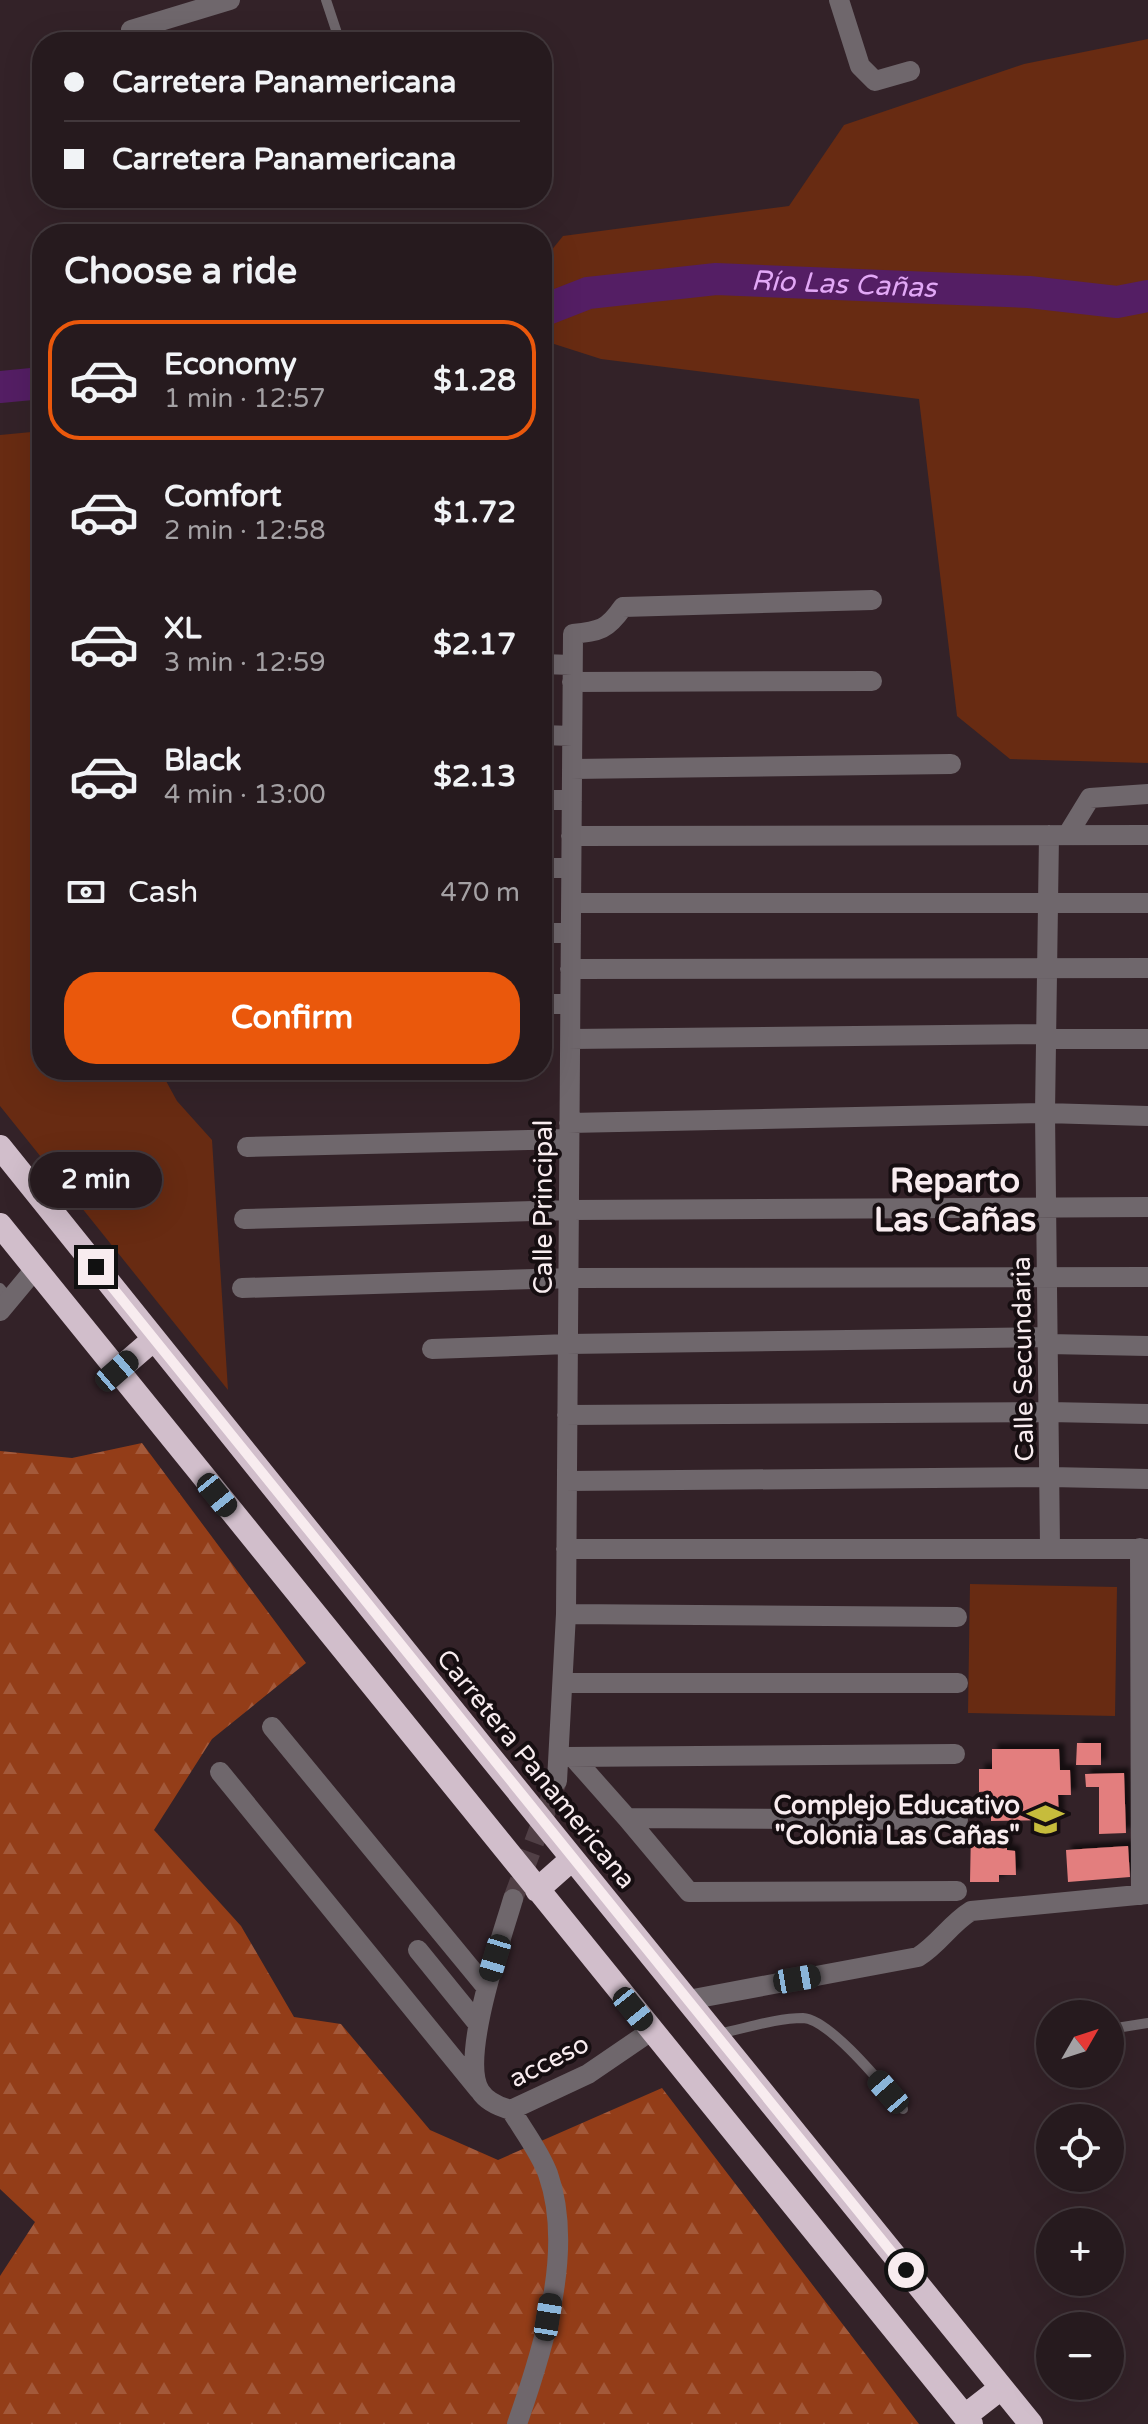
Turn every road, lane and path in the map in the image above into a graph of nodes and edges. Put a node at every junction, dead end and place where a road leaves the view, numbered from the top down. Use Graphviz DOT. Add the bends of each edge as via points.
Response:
graph roads {
  1 [pos="230,0"];
  2 [pos="326,0"];
  3 [pos="839,0"];
  4 [pos="131,30"];
  5 [pos="337,32"];
  6 [pos="910,71"];
  7 [pos="872,600"];
  8 [pos="552,667"];
  9 [pos="572,673"];
  10 [pos="872,681"];
  11 [pos="552,735"];
  12 [pos="572,736"];
  13 [pos="951,764"];
  14 [pos="572,769"];
  15 [pos="1148,794"];
  16 [pos="552,800"];
  17 [pos="572,800"];
  18 [pos="1058,834"];
  19 [pos="1148,835"];
  20 [pos="571,836"];
  21 [pos="552,868"];
  22 [pos="571,868"];
  23 [pos="1048,902"];
  24 [pos="571,903"];
  25 [pos="1148,903"];
  26 [pos="552,933"];
  27 [pos="571,933"];
  28 [pos="1047,967"];
  29 [pos="1148,968"];
  30 [pos="570,969"];
  31 [pos="552,1004"];
  32 [pos="570,1004"];
  33 [pos="1046,1036"];
  34 [pos="570,1039"];
  35 [pos="1148,1039"];
  36 [pos="1045,1113"];
  37 [pos="1148,1116"];
  38 [pos="569,1131"];
  39 [pos="0,1147"];
  40 [pos="247,1147"];
  41 [pos="1047,1205"];
  42 [pos="1148,1207"];
  43 [pos="569,1210"];
  44 [pos="244,1219"];
  45 [pos="0,1225"];
  46 [pos="35,1269"];
  47 [pos="1048,1275"];
  48 [pos="1148,1277"];
  49 [pos="568,1278"];
  50 [pos="242,1288"];
  51 [pos="3,1300"];
  52 [pos="154,1339"];
  53 [pos="1048,1340"];
  54 [pos="568,1344"];
  55 [pos="1148,1346"];
  56 [pos="432,1349"];
  57 [pos="117,1371"];
  58 [pos="1049,1412"];
  59 [pos="1148,1414"];
  60 [pos="567,1415"];
  61 [pos="1050,1477"];
  62 [pos="1148,1479"];
  63 [pos="567,1481"];
  64 [pos="1050,1547"];
  65 [pos="1144,1548"];
  66 [pos="566,1549"];
  67 [pos="566,1614"];
  68 [pos="957,1617"];
  69 [pos="1144,1622"];
  70 [pos="564,1683"];
  71 [pos="958,1683"];
  72 [pos="1144,1686"];
  73 [pos="272,1727"];
  74 [pos="955,1754"];
  75 [pos="566,1757"];
  76 [pos="1144,1758"];
  77 [pos="220,1772"];
  78 [pos="557,1781"];
  79 [pos="627,1818"];
  80 [pos="958,1820"];
  81 [pos="1144,1824"];
  82 [pos="572,1859"];
  83 [pos="537,1890"];
  84 [pos="957,1891"];
  85 [pos="1145,1894"];
  86 [pos="513,1899"];
  87 [pos="418,1950"];
  88 [pos="486,1987"];
  89 [pos="688,2000"];
  90 [pos="1148,2023"];
  91 [pos="478,2024"];
  92 [pos="1124,2027"];
  93 [pos="651,2031"];
  94 [pos="715,2035"];
  95 [pos="479,2090"];
  96 [pos="903,2109"];
  97 [pos="511,2110"];
  98 [pos="1001,2388"];
  99 [pos="968,2420"];
  100 [pos="517,2424"];
  101 [pos="1031,2424"];
  1 -- 4 [label="street"];
  2 -- 5 [label="lane"];
  3 -- 6 [label="street" via="860,66 875,81"];
  7 -- 9 [label="street, Calle Principal" via="623,607 599,631 573,634"];
  8 -- 9 [label="street"];
  9 -- 10 [label="street"];
  9 -- 12 [label="street, Calle Principal"];
  11 -- 12 [label="street"];
  12 -- 14 [label="street, Calle Principal"];
  13 -- 14 [label="street"];
  14 -- 17 [label="street, Calle Principal"];
  15 -- 18 [label="street" via="1090,798"];
  16 -- 17 [label="street"];
  17 -- 20 [label="street, Calle Principal"];
  18 -- 19 [label="street"];
  18 -- 20 [label="street"];
  18 -- 23 [label="street, Calle Secundaria"];
  20 -- 22 [label="street, Calle Principal"];
  21 -- 22 [label="street"];
  22 -- 24 [label="street, Calle Principal"];
  23 -- 24 [label="street"];
  23 -- 25 [label="street"];
  23 -- 28 [label="street, Calle Secundaria"];
  24 -- 27 [label="street, Calle Principal"];
  26 -- 27 [label="street"];
  27 -- 30 [label="street, Calle Principal"];
  28 -- 29 [label="street"];
  28 -- 30 [label="street"];
  28 -- 33 [label="street, Calle Secundaria"];
  30 -- 32 [label="street, Calle Principal"];
  31 -- 32 [label="street"];
  32 -- 34 [label="street, Calle Principal"];
  33 -- 34 [label="street"];
  33 -- 35 [label="street"];
  33 -- 36 [label="street, Calle Secundaria"];
  34 -- 38 [label="street, Calle Principal"];
  36 -- 37 [label="street"];
  36 -- 38 [label="street"];
  36 -- 41 [label="street, Calle Secundaria"];
  38 -- 40 [label="street"];
  38 -- 43 [label="street, Calle Principal"];
  39 -- 52 [label="highway, Carretera Panamericana"];
  41 -- 42 [label="street"];
  41 -- 43 [label="street"];
  41 -- 47 [label="street, Calle Secundaria"];
  43 -- 44 [label="street"];
  43 -- 49 [label="street, Calle Principal"];
  45 -- 46 [label="highway"];
  46 -- 51 [label="street"];
  46 -- 57 [label="highway"];
  47 -- 48 [label="street"];
  47 -- 49 [label="street"];
  47 -- 53 [label="street, Calle Secundaria"];
  49 -- 50 [label="street"];
  49 -- 54 [label="street, Calle Principal"];
  52 -- 57 [label="highway"];
  52 -- 82 [label="highway, Carretera Panamericana"];
  53 -- 54 [label="street"];
  53 -- 55 [label="street"];
  53 -- 58 [label="street, Calle Secundaria"];
  54 -- 56 [label="street"];
  54 -- 60 [label="street, Calle Principal"];
  57 -- 83 [label="highway"];
  58 -- 59 [label="street"];
  58 -- 60 [label="street"];
  58 -- 61 [label="street, Calle Secundaria"];
  60 -- 63 [label="street, Calle Principal"];
  61 -- 62 [label="street"];
  61 -- 63 [label="street"];
  61 -- 64 [label="street, Calle Secundaria"];
  63 -- 66 [label="street, Calle Principal"];
  64 -- 65 [label="street"];
  64 -- 66 [label="street"];
  65 -- 69 [label="street"];
  66 -- 67 [label="street, Calle Principal"];
  67 -- 68 [label="street"];
  67 -- 70 [label="street, Calle Principal"];
  69 -- 72 [label="street"];
  70 -- 71 [label="street"];
  70 -- 75 [label="street, Calle Principal"];
  72 -- 76 [label="street"];
  73 -- 88 [label="street"];
  74 -- 75 [label="street"];
  75 -- 78 [label="street, Calle Principal"];
  75 -- 79 [label="street"];
  76 -- 81 [label="street"];
  77 -- 95 [label="street"];
  79 -- 80 [label="street"];
  79 -- 84 [label="street" via="689,1892"];
  81 -- 85 [label="street"];
  82 -- 83 [label="highway"];
  82 -- 89 [label="highway, Carretera Panamericana"];
  83 -- 93 [label="highway"];
  85 -- 89 [label="street" via="971,1911 918,1957"];
  86 -- 88 [label="street"];
  87 -- 91 [label="street"];
  88 -- 91 [label="street"];
  89 -- 94 [label="highway, Carretera Panamericana"];
  90 -- 92 [label="lane"];
  91 -- 95 [label="street"];
  93 -- 97 [label="street, acceso" via="588,2074"];
  93 -- 99 [label="highway"];
  94 -- 96 [label="lane" via="807,2018 859,2058"];
  94 -- 98 [label="highway, Carretera Panamericana"];
  95 -- 97 [label="street" via="496,2106"];
  97 -- 100 [label="street" via="547,2171 559,2240 544,2346"];
  98 -- 99 [label="highway"];
  98 -- 101 [label="highway, Carretera Panamericana"];
}
